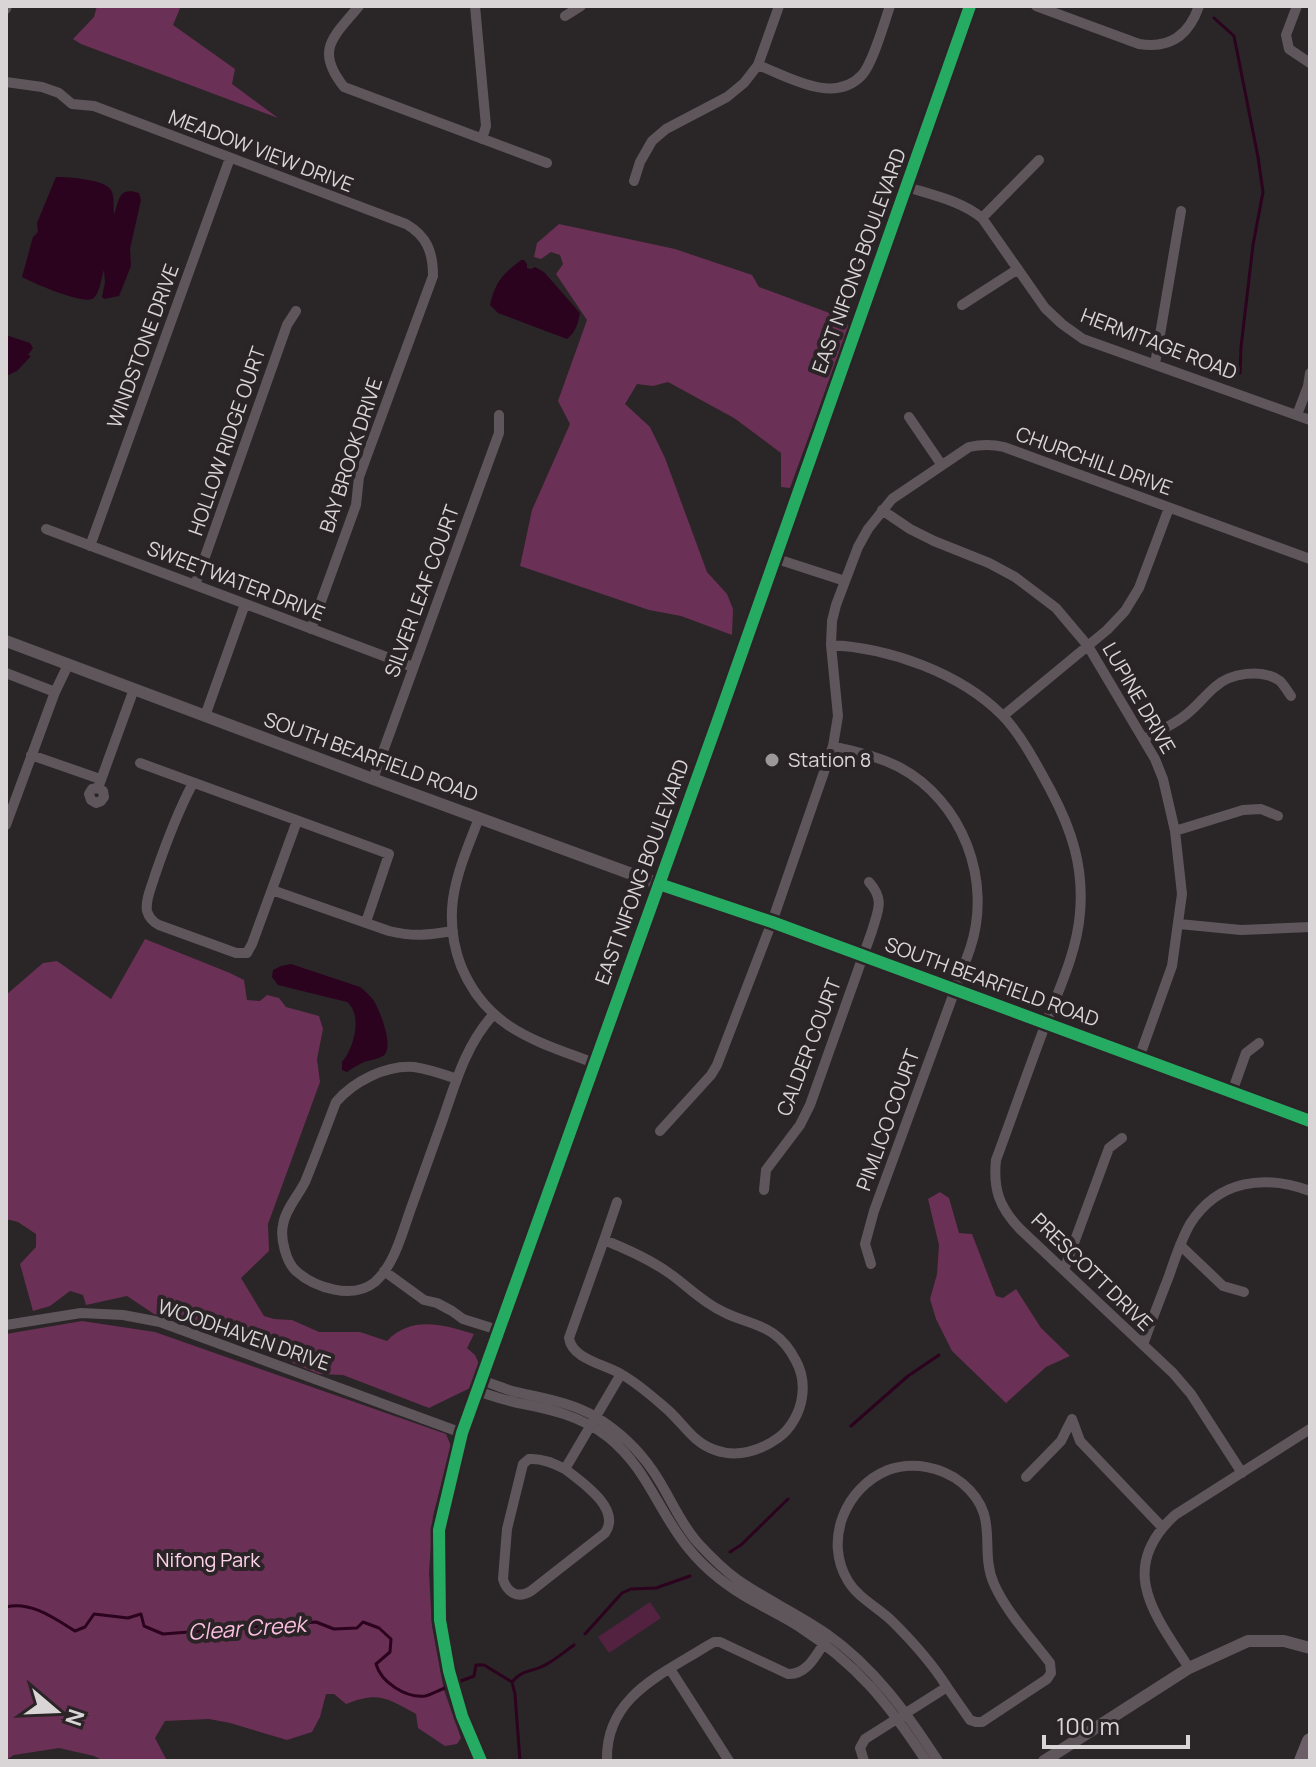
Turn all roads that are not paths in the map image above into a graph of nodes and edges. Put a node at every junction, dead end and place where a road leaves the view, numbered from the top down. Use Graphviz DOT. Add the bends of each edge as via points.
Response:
graph roads {
  1 [pos="359,6"];
  2 [pos="475,6"];
  3 [pos="581,6"];
  4 [pos="779,6"];
  5 [pos="890,6"];
  6 [pos="970,6"];
  7 [pos="1036,6"];
  8 [pos="1297,6"];
  9 [pos="1198,9"];
  10 [pos="565,16"];
  11 [pos="1310,63"];
  12 [pos="758,65"];
  13 [pos="6,82"];
  14 [pos="482,139"];
  15 [pos="230,158"];
  16 [pos="1039,160"];
  17 [pos="547,163"];
  18 [pos="634,181"];
  19 [pos="907,187"];
  20 [pos="1181,211"];
  21 [pos="982,218"];
  22 [pos="429,247"];
  23 [pos="1018,269"];
  24 [pos="962,305"];
  25 [pos="296,311"];
  26 [pos="1155,364"];
  27 [pos="1310,373"];
  28 [pos="499,415"];
  29 [pos="1297,415"];
  30 [pos="909,417"];
  31 [pos="1310,420"];
  32 [pos="941,464"];
  33 [pos="1169,508"];
  34 [pos="882,510"];
  35 [pos="46,529"];
  36 [pos="90,546"];
  37 [pos="774,558"];
  38 [pos="1310,559"];
  39 [pos="845,581"];
  40 [pos="195,585"];
  41 [pos="245,604"];
  42 [pos="311,629"];
  43 [pos="6,641"];
  44 [pos="831,645"];
  45 [pos="1088,646"];
  46 [pos="68,665"];
  47 [pos="413,667"];
  48 [pos="6,673"];
  49 [pos="134,689"];
  50 [pos="55,692"];
  51 [pos="1291,696"];
  52 [pos="205,716"];
  53 [pos="1003,716"];
  54 [pos="1144,739"];
  55 [pos="833,746"];
  56 [pos="31,755"];
  57 [pos="140,763"];
  58 [pos="373,779"];
  59 [pos="193,783"];
  60 [pos="1278,816"];
  61 [pos="479,818"];
  62 [pos="297,821"];
  63 [pos="6,825"];
  64 [pos="1175,831"];
  65 [pos="869,882"];
  66 [pos="659,884"];
  67 [pos="272,890"];
  68 [pos="366,922"];
  69 [pos="772,922"];
  70 [pos="1179,924"];
  71 [pos="1310,927"];
  72 [pos="453,931"];
  73 [pos="863,956"];
  74 [pos="956,990"];
  75 [pos="493,1015"];
  76 [pos="1046,1024"];
  77 [pos="1259,1043"];
  78 [pos="1139,1058"];
  79 [pos="594,1063"];
  80 [pos="457,1079"];
  81 [pos="1232,1092"];
  82 [pos="1310,1121"];
  83 [pos="660,1131"];
  84 [pos="1122,1138"];
  85 [pos="764,1190"];
  86 [pos="1310,1191"];
  87 [pos="617,1202"];
  88 [pos="604,1240"];
  89 [pos="1180,1245"];
  90 [pos="871,1264"];
  91 [pos="1064,1270"];
  92 [pos="384,1271"];
  93 [pos="1244,1292"];
  94 [pos="6,1325"];
  95 [pos="498,1330"];
  96 [pos="1143,1345"];
  97 [pos="621,1374"];
  98 [pos="479,1385"];
  99 [pos="593,1421"];
  100 [pos="1310,1429"];
  101 [pos="462,1433"];
  102 [pos="565,1469"];
  103 [pos="1242,1473"];
  104 [pos="1026,1477"];
  105 [pos="1162,1527"];
  106 [pos="826,1640"];
  107 [pos="1310,1648"];
  108 [pos="1189,1668"];
  109 [pos="670,1669"];
  110 [pos="947,1687"];
  111 [pos="902,1715"];
  112 [pos="1310,1741"];
  113 [pos="481,1761"];
  114 [pos="607,1761"];
  115 [pos="729,1761"];
  116 [pos="864,1761"];
  117 [pos="926,1761"];
  118 [pos="938,1761"];
  119 [pos="1044,1761"];
  120 [pos="1302,1761"];
  1 -- 14 [label="street" via="332,36 328,59 344,87"];
  2 -- 14 [label="street" via="486,126"];
  3 -- 10 [label="street"];
  4 -- 12 [label="street"];
  5 -- 12 [label="street" via="869,63 849,84 814,87"];
  6 -- 19 [label="street, EAST NIFONG BOULEVARD"];
  7 -- 9 [label="street" via="1153,47 1175,39"];
  8 -- 11 [label="street" via="1286,35 1289,49"];
  12 -- 18 [label="street" via="727,97 652,141"];
  13 -- 15 [label="street, MEADOW VIEW DRIVE" via="42,87 72,104 94,106"];
  14 -- 17 [label="street"];
  15 -- 22 [label="street, MEADOW VIEW DRIVE" via="406,224"];
  15 -- 36 [label="street, WINDSTONE DRIVE"];
  16 -- 21 [label="street"];
  19 -- 21 [label="street, HERMITAGE ROAD" via="959,204"];
  19 -- 37 [label="street, EAST NIFONG BOULEVARD"];
  20 -- 26 [label="street"];
  21 -- 23 [label="street, HERMITAGE ROAD"];
  22 -- 42 [label="street, BAY BROOK DRIVE" via="433,276 359,477 356,505"];
  23 -- 24 [label="street"];
  23 -- 26 [label="street, HERMITAGE ROAD" via="1045,308 1083,339"];
  25 -- 40 [label="street, HOLLOW RIDGE OURT"];
  26 -- 29 [label="street, HERMITAGE ROAD"];
  27 -- 29 [label="street"];
  28 -- 47 [label="street, SILVER LEAF COURT" via="499,433"];
  29 -- 31 [label="street, HERMITAGE ROAD"];
  30 -- 32 [label="street"];
  32 -- 33 [label="street, CHURCHILL DRIVE" via="969,447 992,444"];
  32 -- 34 [label="street, CHURCHILL DRIVE"];
  33 -- 38 [label="street, CHURCHILL DRIVE"];
  33 -- 45 [label="street" via="1139,588 1125,611"];
  34 -- 39 [label="street, CHURCHILL DRIVE" via="858,547"];
  34 -- 45 [label="street, LUPINE DRIVE" via="910,529 1015,577 1056,608"];
  35 -- 36 [label="street, SWEETWATER DRIVE"];
  36 -- 40 [label="street, SWEETWATER DRIVE"];
  37 -- 39 [label="street"];
  37 -- 66 [label="street, EAST NIFONG BOULEVARD"];
  39 -- 44 [label="street, CHURCHILL DRIVE" via="832,621"];
  40 -- 41 [label="street, SWEETWATER DRIVE"];
  41 -- 42 [label="street, SWEETWATER DRIVE"];
  41 -- 52 [label="street"];
  42 -- 47 [label="street, SWEETWATER DRIVE"];
  43 -- 46 [label="street, SOUTH BEARFIELD ROAD"];
  44 -- 53 [label="street, PRESCOTT DRIVE" via="878,650 938,672"];
  44 -- 55 [label="street, CHURCHILL DRIVE" via="838,716"];
  45 -- 53 [label="street"];
  45 -- 54 [label="street, LUPINE DRIVE"];
  46 -- 49 [label="street, SOUTH BEARFIELD ROAD"];
  46 -- 50 [label="street"];
  47 -- 58 [label="street, SILVER LEAF COURT"];
  48 -- 50 [label="street"];
  49 -- 52 [label="street, SOUTH BEARFIELD ROAD"];
  49 -- 56 [label="street" via="99,784"];
  50 -- 56 [label="street"];
  51 -- 54 [label="street" via="1280,681 1240,674 1215,686 1183,717"];
  52 -- 58 [label="street, SOUTH BEARFIELD ROAD"];
  53 -- 76 [label="street, PRESCOTT DRIVE" via="1066,818 1077,854 1080,915 1072,956"];
  54 -- 64 [label="street, LUPINE DRIVE" via="1163,779"];
  55 -- 69 [label="street, CHURCHILL DRIVE"];
  55 -- 74 [label="street, PIMLICO COURT" via="878,758 920,781 953,816 968,845 979,903 976,930"];
  56 -- 63 [label="street"];
  57 -- 59 [label="street"];
  58 -- 61 [label="street, SOUTH BEARFIELD ROAD"];
  59 -- 62 [label="street"];
  59 -- 67 [label="street" via="150,891 147,913 152,921 247,953"];
  60 -- 64 [label="street" via="1261,809 1243,810"];
  61 -- 66 [label="street, SOUTH BEARFIELD ROAD"];
  61 -- 72 [label="street" via="458,876"];
  62 -- 67 [label="street"];
  62 -- 68 [label="street" via="389,854"];
  64 -- 70 [label="street, LUPINE DRIVE" via="1182,894"];
  65 -- 73 [label="street, CALDER COURT" via="880,904"];
  66 -- 69 [label="street, SOUTH BEARFIELD ROAD"];
  66 -- 79 [label="street, EAST NIFONG BOULEVARD"];
  67 -- 68 [label="street"];
  68 -- 72 [label="street" via="406,935"];
  69 -- 73 [label="street, SOUTH BEARFIELD ROAD"];
  69 -- 83 [label="street, CHURCHILL DRIVE" via="717,1065"];
  70 -- 71 [label="street" via="1241,930"];
  70 -- 78 [label="street, LUPINE DRIVE" via="1172,966"];
  72 -- 75 [label="street" via="466,977"];
  73 -- 74 [label="street, SOUTH BEARFIELD ROAD"];
  73 -- 85 [label="street, CALDER COURT" via="810,1105 766,1170"];
  74 -- 76 [label="street, SOUTH BEARFIELD ROAD"];
  74 -- 90 [label="street, PIMLICO COURT" via="874,1211 865,1244"];
  75 -- 79 [label="street" via="535,1041"];
  75 -- 80 [label="street" via="469,1047"];
  76 -- 78 [label="street, SOUTH BEARFIELD ROAD"];
  76 -- 91 [label="street, PRESCOTT DRIVE" via="996,1160 995,1182 1009,1217"];
  77 -- 81 [label="street" via="1246,1053"];
  78 -- 81 [label="street, SOUTH BEARFIELD ROAD"];
  79 -- 95 [label="street, EAST NIFONG BOULEVARD"];
  80 -- 92 [label="street"];
  80 -- 92 [label="street" via="401,1067 368,1077 345,1092 285,1217 287,1255 305,1278 350,1291 364,1289"];
  81 -- 82 [label="street, SOUTH BEARFIELD ROAD"];
  84 -- 91 [label="street" via="1109,1148"];
  86 -- 89 [label="street" via="1277,1181 1218,1194"];
  87 -- 88 [label="street"];
  88 -- 97 [label="street" via="570,1347"];
  88 -- 97 [label="street" via="642,1257 721,1311 780,1337 800,1369 803,1388 795,1418 784,1434 754,1451 728,1453 692,1437"];
  89 -- 93 [label="street" via="1223,1286"];
  89 -- 96 [label="street"];
  91 -- 96 [label="street, PRESCOTT DRIVE"];
  92 -- 95 [label="street" via="424,1300"];
  94 -- 101 [label="street, WOODHAVEN DRIVE" via="81,1313 160,1322"];
  95 -- 98 [label="street, EAST NIFONG BOULEVARD"];
  96 -- 103 [label="street, PRESCOTT DRIVE" via="1191,1394"];
  97 -- 99 [label="street"];
  98 -- 99 [label="street" via="509,1390"];
  98 -- 101 [label="street, EAST NIFONG BOULEVARD"];
  99 -- 102 [label="street"];
  99 -- 106 [label="street" via="643,1474 689,1549 709,1569 729,1586"];
  100 -- 103 [label="street"];
  101 -- 113 [label="street, EAST NIFONG BOULEVARD" via="439,1530 440,1620 462,1716"];
  102 -- 102 [label="street" via="538,1458 529,1459 521,1470 507,1529 503,1579 510,1592 525,1595 609,1528 609,1514 590,1488"];
  103 -- 105 [label="street"];
  104 -- 105 [label="street" via="1061,1441 1072,1419 1080,1441"];
  105 -- 108 [label="street" via="1145,1568 1148,1601"];
  106 -- 109 [label="street" via="798,1675 720,1642"];
  106 -- 111 [label="street"];
  107 -- 108 [label="street" via="1284,1641 1248,1641"];
  108 -- 119 [label="street"];
  109 -- 114 [label="street" via="641,1687 618,1714"];
  109 -- 115 [label="street"];
  110 -- 110 [label="street" via="970,1720 982,1722 1047,1679 1050,1663 992,1580 988,1525 974,1495 935,1469 891,1469 874,1477 849,1503 838,1545 842,1566 849,1582 931,1662"];
  110 -- 111 [label="street"];
  111 -- 116 [label="street" via="865,1739 860,1748"];
  111 -- 117 [label="street"];
  111 -- 118 [label="street"];
  112 -- 120 [label="main road"];
}
